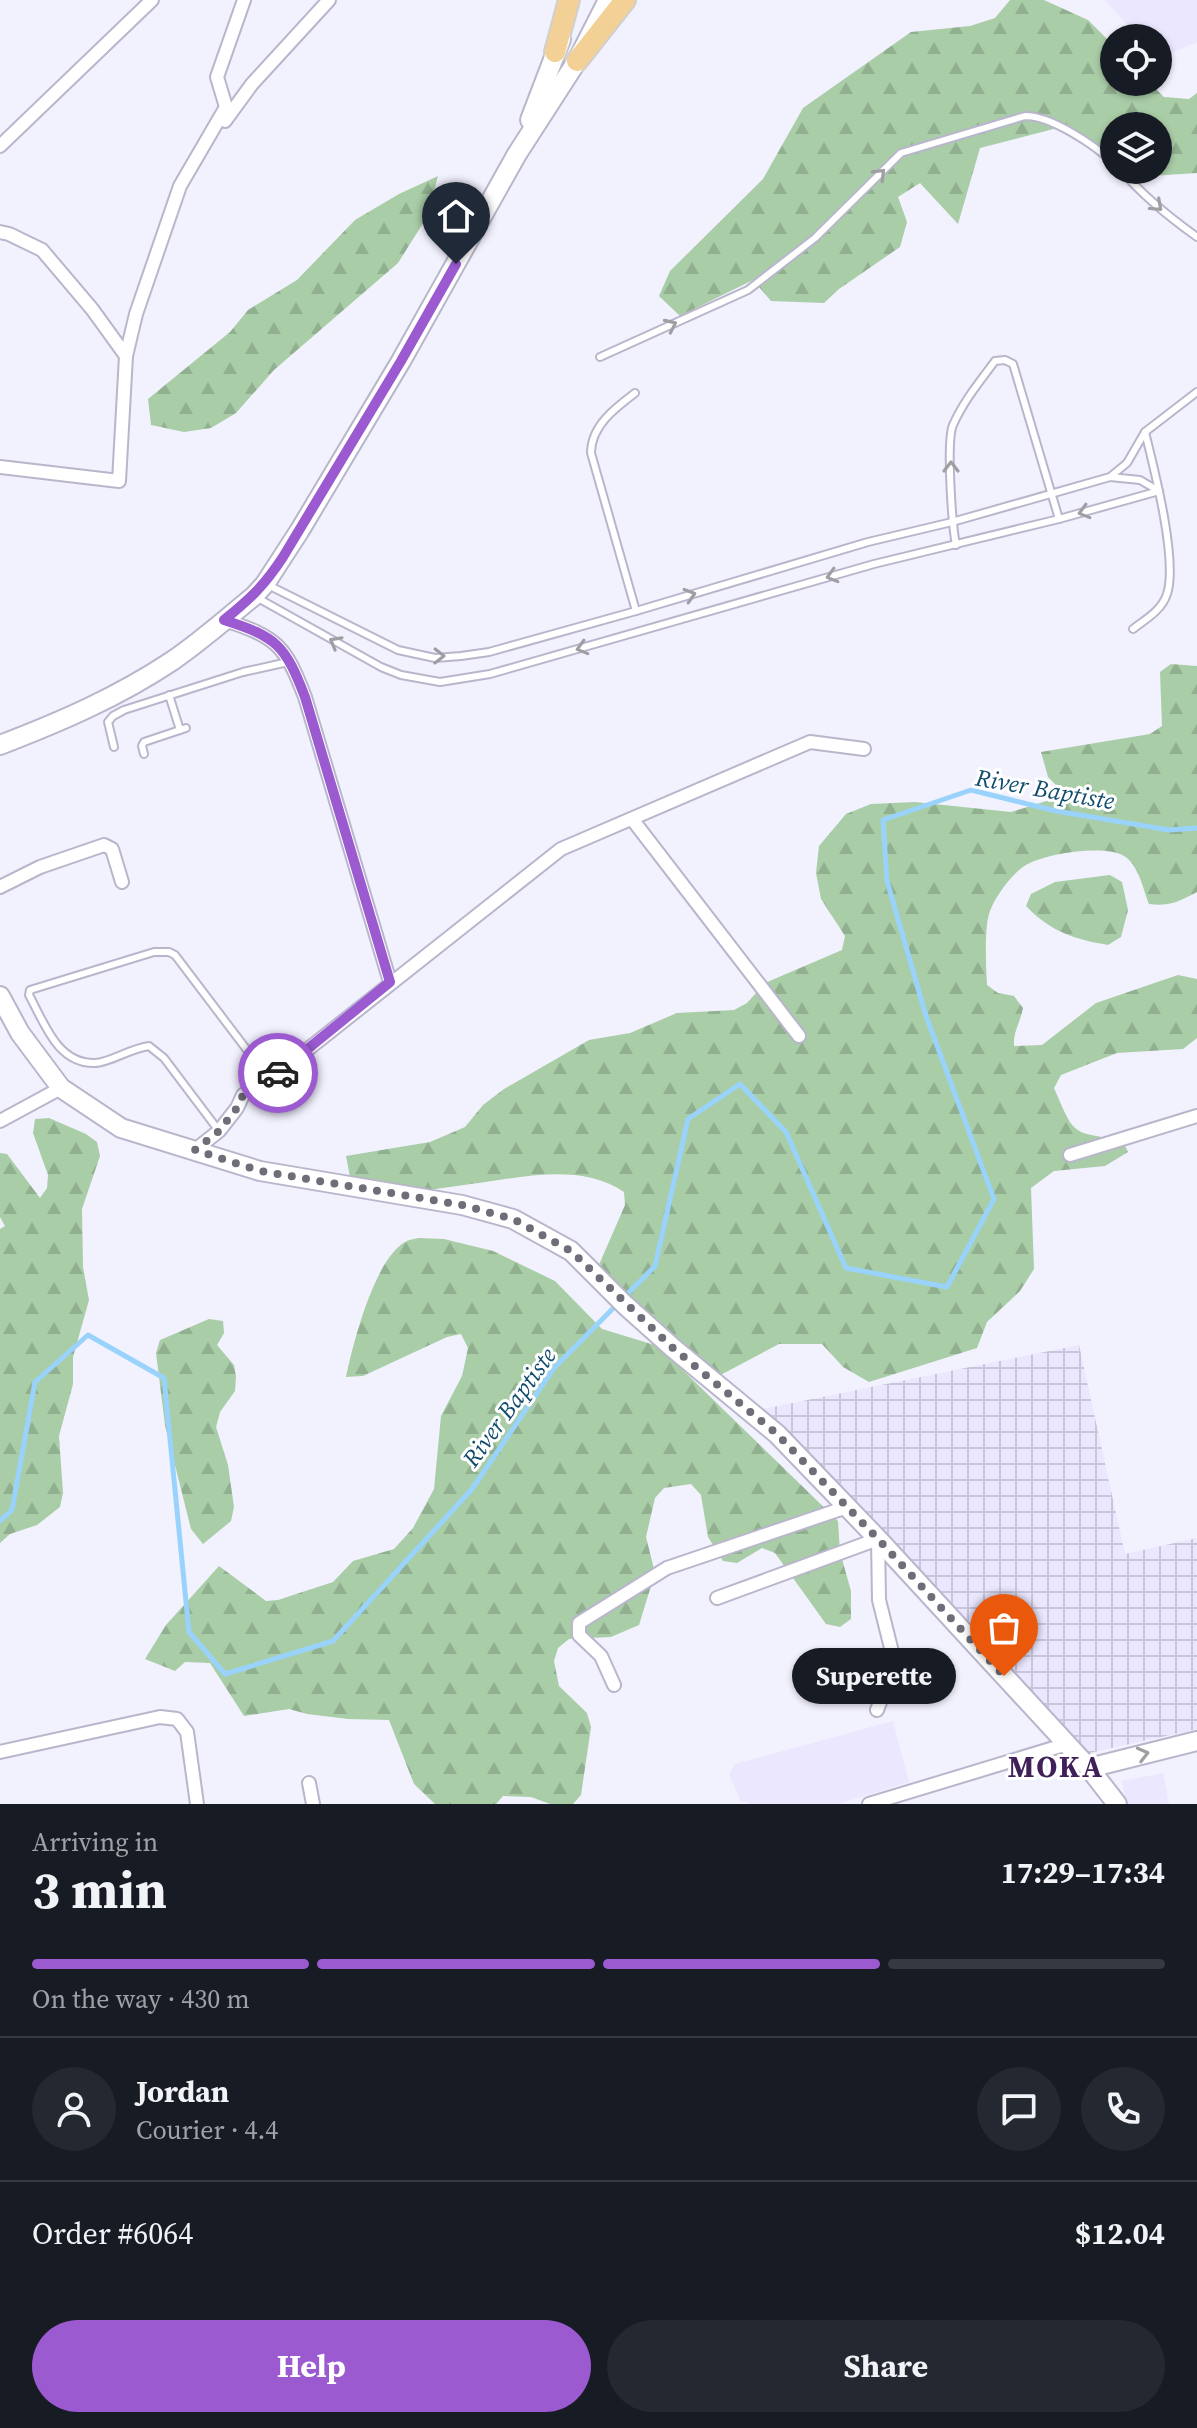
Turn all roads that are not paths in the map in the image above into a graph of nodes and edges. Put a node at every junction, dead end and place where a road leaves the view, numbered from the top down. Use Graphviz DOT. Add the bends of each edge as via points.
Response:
graph roads {
  1 [pos="152,0"];
  2 [pos="244,0"];
  3 [pos="329,0"];
  4 [pos="569,0"];
  5 [pos="578,0"];
  6 [pos="608,0"];
  7 [pos="625,0"];
  8 [pos="555,52"];
  9 [pos="577,61"];
  10 [pos="0,146"];
  11 [pos="1100,153"];
  12 [pos="517,154"];
  13 [pos="1133,184"];
  14 [pos="180,186"];
  15 [pos="0,232"];
  16 [pos="1197,237"];
  17 [pos="126,356"];
  18 [pos="600,357"];
  19 [pos="1197,392"];
  20 [pos="635,393"];
  21 [pos="1145,432"];
  22 [pos="0,467"];
  23 [pos="1110,477"];
  24 [pos="1159,491"];
  25 [pos="1053,495"];
  26 [pos="1059,519"];
  27 [pos="952,522"];
  28 [pos="956,545"];
  29 [pos="260,590"];
  30 [pos="636,611"];
  31 [pos="224,620"];
  32 [pos="1133,629"];
  33 [pos="291,662"];
  34 [pos="169,695"];
  35 [pos="0,745"];
  36 [pos="114,747"];
  37 [pos="864,749"];
  38 [pos="144,754"];
  39 [pos="632,819"];
  40 [pos="122,882"];
  41 [pos="0,887"];
  42 [pos="390,982"];
  43 [pos="1,1000"];
  44 [pos="799,1036"];
  45 [pos="269,1080"];
  46 [pos="61,1088"];
  47 [pos="1197,1116"];
  48 [pos="0,1121"];
  49 [pos="219,1131"];
  50 [pos="195,1150"];
  51 [pos="1070,1155"];
  52 [pos="847,1507"];
  53 [pos="878,1539"];
  54 [pos="717,1598"];
  55 [pos="614,1685"];
  56 [pos="877,1710"];
  57 [pos="1197,1741"];
  58 [pos="1067,1744"];
  59 [pos="0,1752"];
  60 [pos="1089,1768"];
  61 [pos="309,1783"];
  62 [pos="197,1804"];
  63 [pos="313,1804"];
  64 [pos="869,1804"];
  65 [pos="1117,1804"];
  1 -- 10 [label="street"];
  2 -- 14 [label="street" via="217,77 226,107"];
  3 -- 14 [label="street" via="252,84"];
  4 -- 8 [label="main road"];
  5 -- 8 [label="main road"];
  6 -- 9 [label="main road"];
  7 -- 9 [label="main road"];
  8 -- 12 [label="main road"];
  9 -- 12 [label="main road"];
  18 -- 11 [label="lane, one-way" via="748,290 815,238 901,153 1033,116 1060,126"];
  12 -- 29 [label="main road" via="401,361"];
  13 -- 16 [label="lane, one-way"];
  14 -- 17 [label="street"];
  15 -- 17 [label="street" via="42,250"];
  17 -- 22 [label="street" via="119,481"];
  19 -- 21 [label="lane"];
  20 -- 30 [label="lane" via="598,428 591,453"];
  21 -- 23 [label="lane" via="1127,463"];
  21 -- 24 [label="lane"];
  23 -- 24 [label="lane" via="1140,480"];
  23 -- 25 [label="lane"];
  24 -- 26 [label="lane, one-way"];
  24 -- 32 [label="lane" via="1169,564 1167,593 1158,610"];
  25 -- 26 [label="lane"];
  25 -- 27 [label="lane"];
  27 -- 25 [label="lane, one-way" via="951,428 995,361 1013,364"];
  26 -- 28 [label="lane"];
  27 -- 28 [label="lane"];
  30 -- 27 [label="lane, one-way"];
  28 -- 29 [label="lane, one-way" via="490,674 440,682 381,667"];
  29 -- 30 [label="lane, one-way" via="398,650 435,658 489,652"];
  29 -- 31 [label="main road"];
  31 -- 33 [label="street" via="267,635"];
  31 -- 35 [label="main road" via="120,692"];
  33 -- 34 [label="lane"];
  33 -- 42 [label="street"];
  34 -- 36 [label="lane" via="113,716 108,722"];
  34 -- 38 [label="lane" via="183,729 144,742"];
  37 -- 39 [label="street" via="810,742"];
  39 -- 42 [label="street" via="561,849"];
  39 -- 44 [label="street"];
  40 -- 41 [label="street" via="112,849 104,845"];
  42 -- 45 [label="street"];
  43 -- 46 [label="main road"];
  45 -- 49 [label="street" via="243,1095"];
  45 -- 49 [label="lane" via="169,952 30,990 55,1044 78,1060 97,1063 149,1046"];
  46 -- 48 [label="street"];
  46 -- 50 [label="main road" via="121,1128"];
  47 -- 51 [label="street"];
  49 -- 50 [label="street"];
  50 -- 52 [label="main road" via="260,1171 462,1205 513,1219 571,1251 673,1348 777,1434"];
  52 -- 53 [label="main road"];
  52 -- 55 [label="street" via="667,1568 579,1623 579,1635 601,1656"];
  53 -- 54 [label="street"];
  53 -- 56 [label="street" via="879,1600 892,1652 891,1674"];
  53 -- 58 [label="main road"];
  60 -- 57 [label="main road, one-way"];
  58 -- 60 [label="main road"];
  58 -- 64 [label="street"];
  59 -- 62 [label="street" via="160,1717 177,1719 187,1732"];
  60 -- 65 [label="main road"];
  61 -- 63 [label="street"];
}
